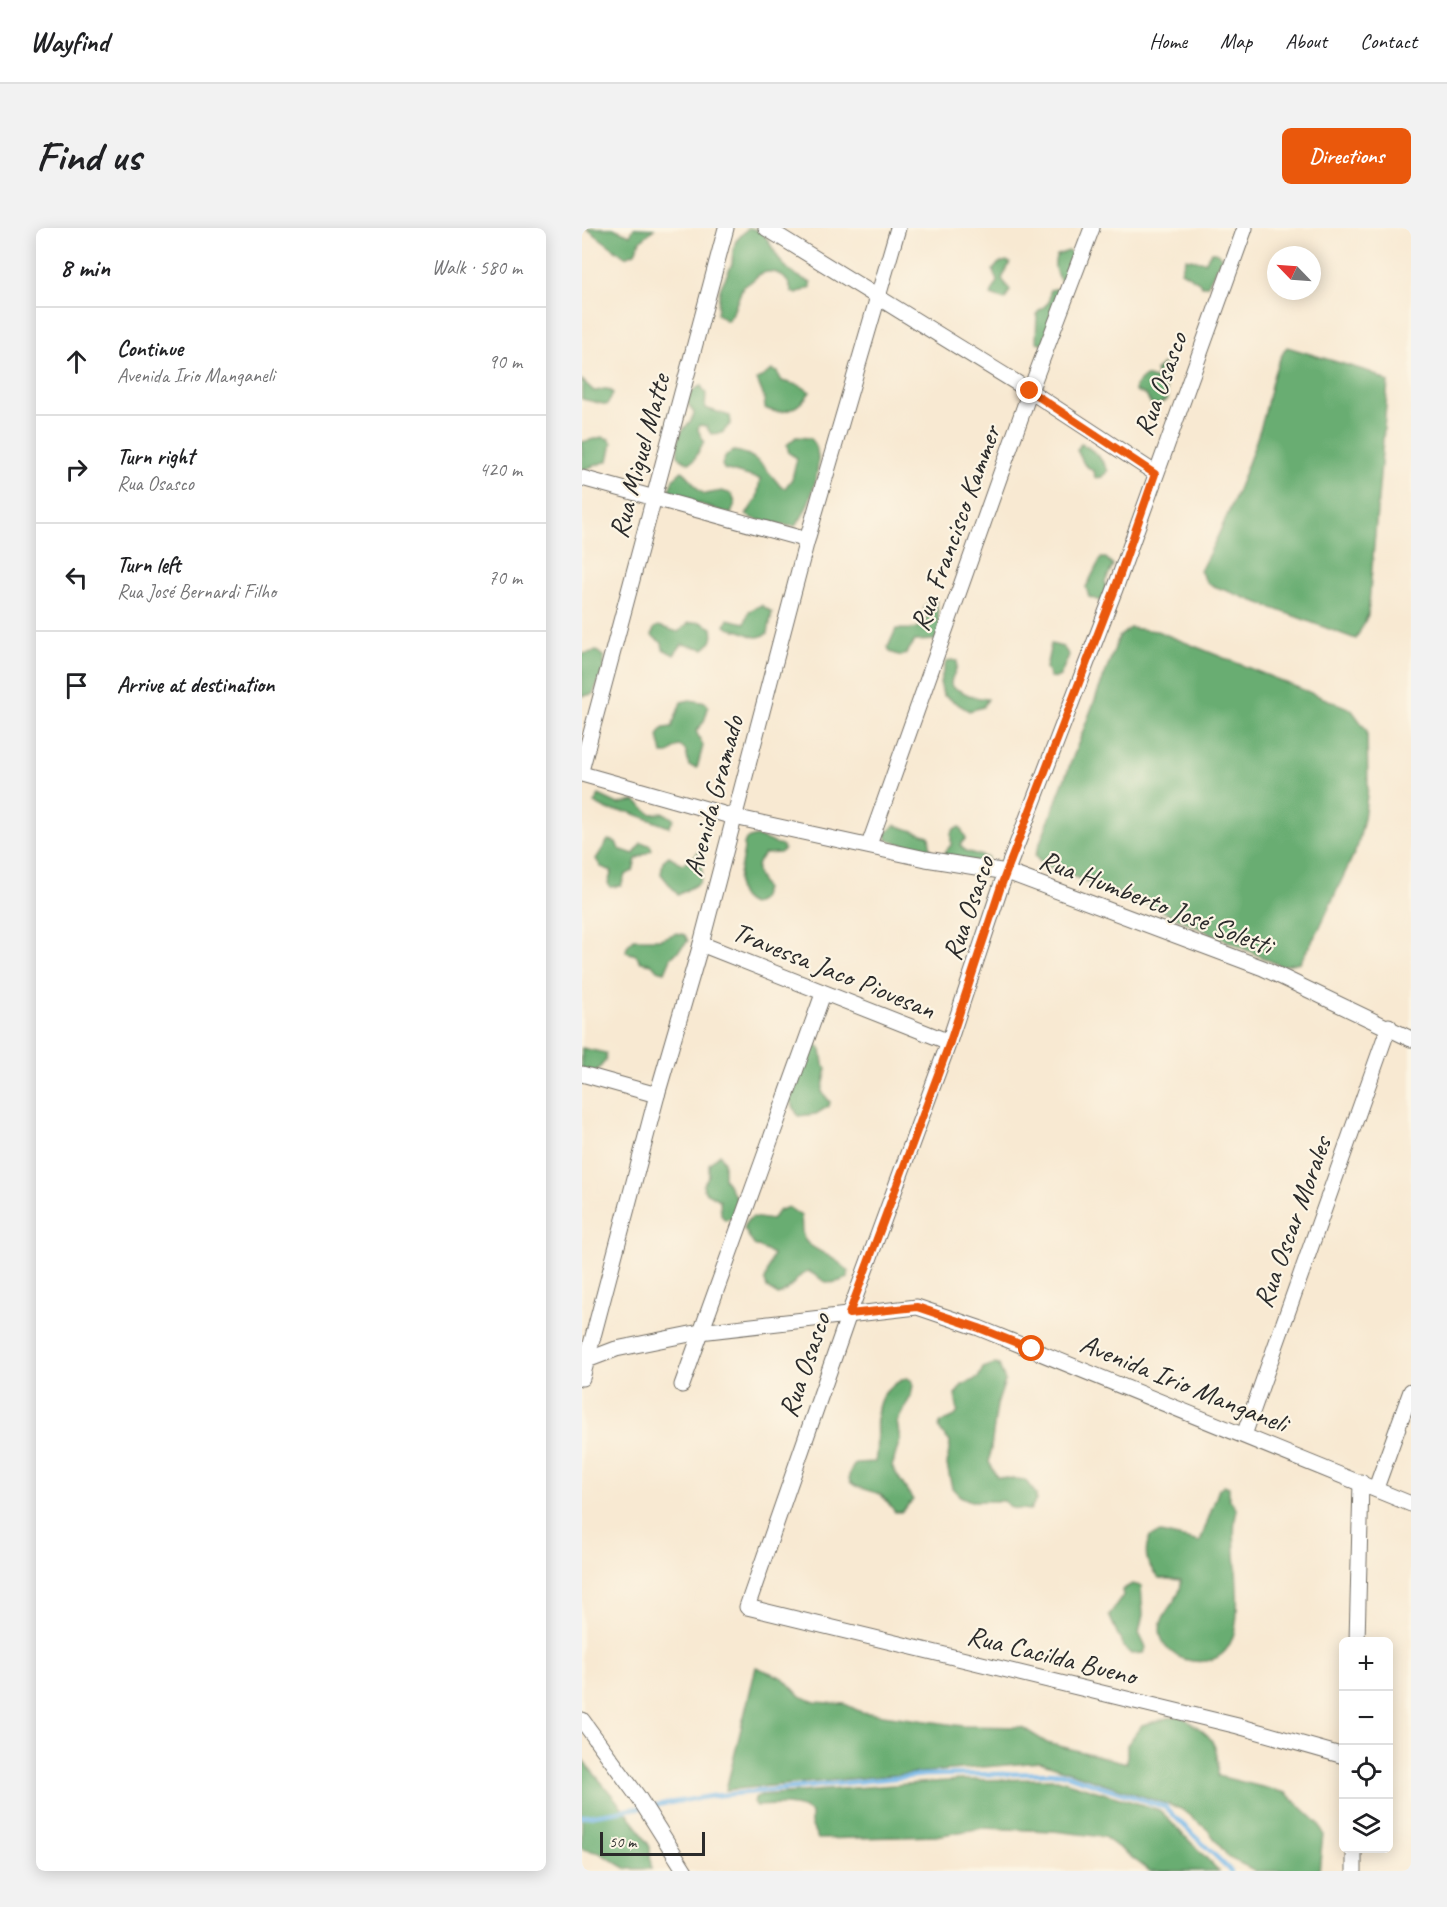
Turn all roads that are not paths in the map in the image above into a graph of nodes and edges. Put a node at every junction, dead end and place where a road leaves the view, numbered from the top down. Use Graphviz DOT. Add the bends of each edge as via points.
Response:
graph roads {
  1 [pos="726,228"];
  2 [pos="766,228"];
  3 [pos="898,228"];
  4 [pos="1092,228"];
  5 [pos="1245,228"];
  6 [pos="878,296"];
  7 [pos="1030,391"];
  8 [pos="1155,474"];
  9 [pos="582,478"];
  10 [pos="654,496"];
  11 [pos="807,540"];
  12 [pos="582,767"];
  13 [pos="582,774"];
  14 [pos="734,817"];
  15 [pos="868,845"];
  16 [pos="1006,872"];
  17 [pos="701,944"];
  18 [pos="823,994"];
  19 [pos="1389,1026"];
  20 [pos="1411,1039"];
  21 [pos="950,1042"];
  22 [pos="582,1074"];
  23 [pos="657,1095"];
  24 [pos="849,1314"];
  25 [pos="700,1332"];
  26 [pos="587,1337"];
  27 [pos="616,1348"];
  28 [pos="584,1360"];
  29 [pos="582,1378"];
  30 [pos="682,1385"];
  31 [pos="1411,1391"];
  32 [pos="1244,1435"];
  33 [pos="1361,1482"];
  34 [pos="1376,1488"];
  35 [pos="1411,1504"];
  36 [pos="747,1607"];
  37 [pos="1357,1637"];
  38 [pos="582,1720"];
  39 [pos="1339,1755"];
  40 [pos="1354,1853"];
  41 [pos="685,1871"];
  42 [pos="1354,1871"];
  1 -- 10 [label="street, Rua Miguel Matte"];
  2 -- 6 [label="street"];
  3 -- 6 [label="street, Avenida Gramado"];
  4 -- 7 [label="street, Rua Francisco Kammer"];
  5 -- 8 [label="street, Rua Osasco"];
  6 -- 7 [label="street"];
  6 -- 11 [label="street, Avenida Gramado"];
  7 -- 8 [label="street"];
  7 -- 15 [label="street, Rua Francisco Kammer"];
  8 -- 16 [label="street, Rua Osasco"];
  9 -- 10 [label="street"];
  10 -- 11 [label="street"];
  10 -- 12 [label="street, Rua Miguel Matte"];
  11 -- 14 [label="street, Avenida Gramado"];
  13 -- 14 [label="street, Rua Humberto José Soletti"];
  14 -- 15 [label="street, Rua Humberto José Soletti"];
  14 -- 17 [label="street, Avenida Gramado"];
  15 -- 16 [label="street, Rua Humberto José Soletti" via="927,860"];
  16 -- 19 [label="street, Rua Humberto José Soletti" via="1263,969"];
  16 -- 21 [label="street, Rua Osasco"];
  17 -- 18 [label="street, Travessa Jaco Piovesan"];
  17 -- 23 [label="street, Avenida Gramado"];
  18 -- 21 [label="street, Travessa Jaco Piovesan"];
  18 -- 25 [label="street"];
  19 -- 20 [label="street, Rua Humberto José Soletti"];
  19 -- 32 [label="street, Rua Oscar Morales"];
  21 -- 24 [label="street, Rua Osasco"];
  22 -- 23 [label="street"];
  23 -- 26 [label="street, Avenida Gramado"];
  24 -- 25 [label="street, Avenida Irio Manganeli"];
  24 -- 32 [label="street, Avenida Irio Manganeli" via="917,1307 979,1328"];
  24 -- 36 [label="street, Rua Osasco"];
  25 -- 27 [label="street, Avenida Irio Manganeli"];
  25 -- 30 [label="street"];
  26 -- 27 [label="street"];
  26 -- 28 [label="street, Avenida Gramado"];
  27 -- 28 [label="street, Avenida Irio Manganeli"];
  28 -- 29 [label="street, Avenida Gramado"];
  31 -- 34 [label="street"];
  32 -- 33 [label="street, Avenida Irio Manganeli"];
  33 -- 34 [label="street, Avenida Irio Manganeli"];
  33 -- 37 [label="street"];
  34 -- 35 [label="street, Avenida Irio Manganeli"];
  36 -- 39 [label="street, Rua Cacilda Bueno" via="1238,1726"];
  38 -- 41 [label="street" via="639,1798"];
  40 -- 42 [label="street"];
}
